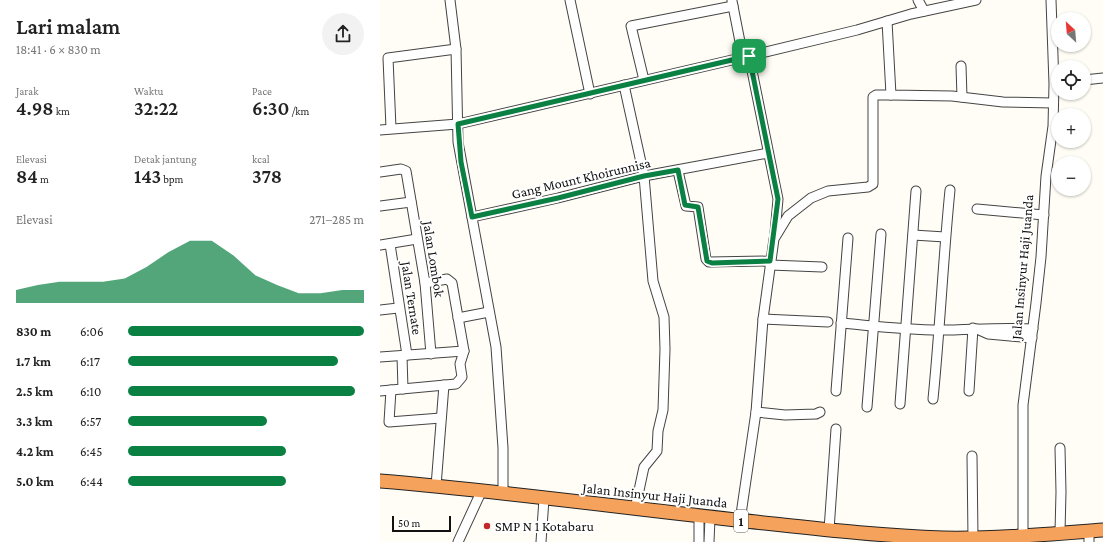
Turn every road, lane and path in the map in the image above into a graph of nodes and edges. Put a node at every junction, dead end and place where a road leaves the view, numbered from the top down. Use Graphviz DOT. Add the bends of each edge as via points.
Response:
graph roads {
  1 [pos="450,0"];
  2 [pos="570,0"];
  3 [pos="918,0"];
  4 [pos="976,0"];
  5 [pos="1051,0"];
  6 [pos="732,3"];
  7 [pos="924,11"];
  8 [pos="887,21"];
  9 [pos="456,49"];
  10 [pos="746,56"];
  11 [pos="1055,60"];
  12 [pos="961,66"];
  13 [pos="1103,78"];
  14 [pos="1091,79"];
  15 [pos="644,80"];
  16 [pos="624,85"];
  17 [pos="590,94"];
  18 [pos="891,94"];
  19 [pos="962,97"];
  20 [pos="1053,100"];
  21 [pos="1053,103"];
  22 [pos="458,124"];
  23 [pos="391,128"];
  24 [pos="380,130"];
  25 [pos="768,153"];
  26 [pos="678,170"];
  27 [pos="380,172"];
  28 [pos="644,176"];
  29 [pos="916,190"];
  30 [pos="950,190"];
  31 [pos="411,202"];
  32 [pos="380,206"];
  33 [pos="977,209"];
  34 [pos="1044,214"];
  35 [pos="472,217"];
  36 [pos="881,234"];
  37 [pos="913,235"];
  38 [pos="945,237"];
  39 [pos="848,238"];
  40 [pos="774,239"];
  41 [pos="417,240"];
  42 [pos="390,244"];
  43 [pos="380,245"];
  44 [pos="770,263"];
  45 [pos="822,267"];
  46 [pos="425,283"];
  47 [pos="398,308"];
  48 [pos="380,310"];
  49 [pos="489,312"];
  50 [pos="458,318"];
  51 [pos="763,319"];
  52 [pos="828,322"];
  53 [pos="841,323"];
  54 [pos="872,326"];
  55 [pos="974,328"];
  56 [pos="906,329"];
  57 [pos="940,330"];
  58 [pos="1032,333"];
  59 [pos="464,351"];
  60 [pos="431,354"];
  61 [pos="405,356"];
  62 [pos="380,357"];
  63 [pos="444,385"];
  64 [pos="403,388"];
  65 [pos="391,390"];
  66 [pos="380,391"];
  67 [pos="836,391"];
  68 [pos="969,392"];
  69 [pos="933,399"];
  70 [pos="900,404"];
  71 [pos="867,408"];
  72 [pos="756,412"];
  73 [pos="820,412"];
  74 [pos="441,418"];
  75 [pos="836,429"];
  76 [pos="1060,448"];
  77 [pos="972,456"];
  78 [pos="380,481"];
  79 [pos="436,486"];
  80 [pos="482,490"];
  81 [pos="503,492"];
  82 [pos="544,499"];
  83 [pos="635,508"];
  84 [pos="705,517"];
  85 [pos="740,520"];
  86 [pos="829,530"];
  87 [pos="1103,530"];
  88 [pos="1060,532"];
  89 [pos="1089,536"];
  90 [pos="973,538"];
  91 [pos="1023,540"];
  92 [pos="458,542"];
  93 [pos="541,542"];
  94 [pos="699,542"];
  95 [pos="709,542"];
  1 -- 9 [label="street"];
  2 -- 17 [label="street"];
  3 -- 7 [label="street"];
  4 -- 7 [label="street"];
  5 -- 11 [label="street, Jalan Insinyur Haji Juanda"];
  6 -- 10 [label="street"];
  6 -- 15 [label="street" via="631,26"];
  7 -- 8 [label="street"];
  8 -- 10 [label="street"];
  8 -- 18 [label="street"];
  9 -- 22 [label="street"];
  9 -- 23 [label="street" via="388,58"];
  10 -- 15 [label="street"];
  10 -- 25 [label="street"];
  12 -- 19 [label="street"];
  13 -- 14 [label="street"];
  15 -- 16 [label="street"];
  16 -- 17 [label="street"];
  16 -- 28 [label="street"];
  17 -- 22 [label="street"];
  18 -- 19 [label="street"];
  18 -- 40 [label="street" via="874,97 873,184 868,187 828,191 812,198 788,216"];
  19 -- 21 [label="street" via="1003,102"];
  20 -- 21 [label="street, Jalan Insinyur Haji Juanda"];
  21 -- 34 [label="street, Jalan Insinyur Haji Juanda"];
  22 -- 23 [label="street"];
  22 -- 35 [label="street" via="461,162"];
  23 -- 24 [label="street"];
  25 -- 26 [label="street, Gang Mount Khoirunnisa"];
  25 -- 40 [label="street" via="778,199"];
  26 -- 28 [label="street, Gang Mount Khoirunnisa"];
  26 -- 44 [label="street" via="685,205 698,207 707,261"];
  27 -- 31 [label="street, Jalan Lombok" via="404,169"];
  28 -- 35 [label="street, Gang Mount Khoirunnisa"];
  28 -- 83 [label="street" via="653,282 664,317 665,367 663,410 657,451 644,467"];
  29 -- 37 [label="street"];
  30 -- 38 [label="street"];
  31 -- 32 [label="street"];
  31 -- 41 [label="street, Jalan Lombok"];
  33 -- 34 [label="street"];
  34 -- 58 [label="street, Jalan Insinyur Haji Juanda"];
  35 -- 49 [label="street"];
  36 -- 54 [label="street"];
  37 -- 38 [label="street"];
  37 -- 56 [label="street"];
  38 -- 57 [label="street"];
  39 -- 53 [label="street"];
  40 -- 44 [label="street"];
  41 -- 42 [label="street"];
  41 -- 46 [label="street, Jalan Lombok"];
  42 -- 43 [label="street"];
  42 -- 47 [label="street, Jalan Ternate"];
  44 -- 45 [label="street"];
  44 -- 51 [label="street"];
  46 -- 50 [label="street" via="450,280"];
  46 -- 60 [label="street, Jalan Lombok"];
  47 -- 48 [label="street"];
  47 -- 61 [label="street, Jalan Ternate"];
  49 -- 50 [label="street"];
  49 -- 81 [label="street" via="496,354 503,448"];
  50 -- 59 [label="street"];
  51 -- 52 [label="street"];
  51 -- 72 [label="street"];
  53 -- 54 [label="street"];
  53 -- 67 [label="street"];
  54 -- 56 [label="street"];
  54 -- 71 [label="street"];
  55 -- 57 [label="street"];
  55 -- 58 [label="street" via="988,334"];
  55 -- 68 [label="street"];
  56 -- 57 [label="street"];
  56 -- 70 [label="street"];
  57 -- 69 [label="street"];
  58 -- 91 [label="street, Jalan Insinyur Haji Juanda" via="1023,405"];
  59 -- 60 [label="street"];
  59 -- 63 [label="street" via="460,364 460,381"];
  60 -- 61 [label="street"];
  61 -- 62 [label="street"];
  61 -- 64 [label="street, Jalan Ternate"];
  63 -- 64 [label="street"];
  63 -- 74 [label="street"];
  64 -- 65 [label="street"];
  65 -- 66 [label="street"];
  65 -- 74 [label="street" via="389,422"];
  72 -- 73 [label="street" via="785,415"];
  72 -- 85 [label="street"];
  74 -- 79 [label="street"];
  75 -- 86 [label="street"];
  76 -- 88 [label="street"];
  77 -- 90 [label="street"];
  78 -- 79 [label="highway, Jalan Insinyur Haji Juanda / 1"];
  79 -- 80 [label="highway, Jalan Insinyur Haji Juanda / 1"];
  80 -- 81 [label="highway, Jalan Insinyur Haji Juanda / 1"];
  80 -- 92 [label="street"];
  81 -- 82 [label="highway, Jalan Insinyur Haji Juanda / 1"];
  82 -- 83 [label="highway, Jalan Insinyur Haji Juanda / 1"];
  82 -- 93 [label="street"];
  83 -- 84 [label="highway, Jalan Insinyur Haji Juanda / 1"];
  84 -- 85 [label="highway, Jalan Insinyur Haji Juanda / 1"];
  84 -- 94 [label="street"];
  84 -- 95 [label="street"];
  85 -- 86 [label="highway, Jalan Insinyur Haji Juanda / 1"];
  86 -- 90 [label="highway, Jalan Insinyur Haji Juanda / 1"];
  87 -- 89 [label="highway, Jalan Insinyur Haji Juanda / 1"];
  88 -- 89 [label="highway, Jalan Insinyur Haji Juanda / 1"];
  88 -- 91 [label="highway, Jalan Insinyur Haji Juanda / 1"];
  90 -- 91 [label="highway, Jalan Insinyur Haji Juanda / 1"];
}
